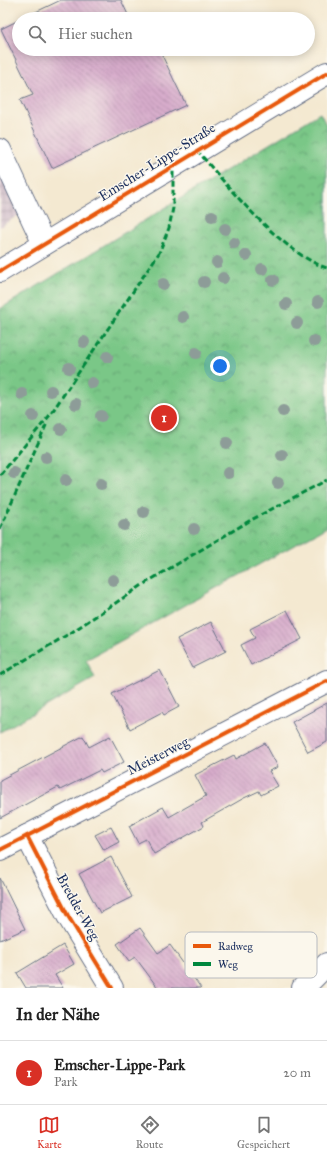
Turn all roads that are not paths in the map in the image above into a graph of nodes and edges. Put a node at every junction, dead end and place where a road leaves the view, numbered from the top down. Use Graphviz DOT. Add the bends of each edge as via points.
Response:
graph roads {
  1 [pos="327,73"];
  2 [pos="0,150"];
  3 [pos="44,244"];
  4 [pos="0,271"];
  5 [pos="327,680"];
  6 [pos="27,836"];
  7 [pos="0,850"];
  8 [pos="327,964"];
  9 [pos="317,974"];
  10 [pos="313,978"];
  11 [pos="112,988"];
  12 [pos="303,988"];
  1 -- 3 [label="street, Emscher-Lippe-Straße"];
  2 -- 3 [label="street"];
  3 -- 4 [label="street, Emscher-Lippe-Straße"];
  5 -- 6 [label="street, Meisterweg"];
  6 -- 7 [label="street, Meisterweg"];
  6 -- 11 [label="street, Bredder Weg" via="68,916"];
  8 -- 9 [label="street"];
  10 -- 12 [label="street"];
}
